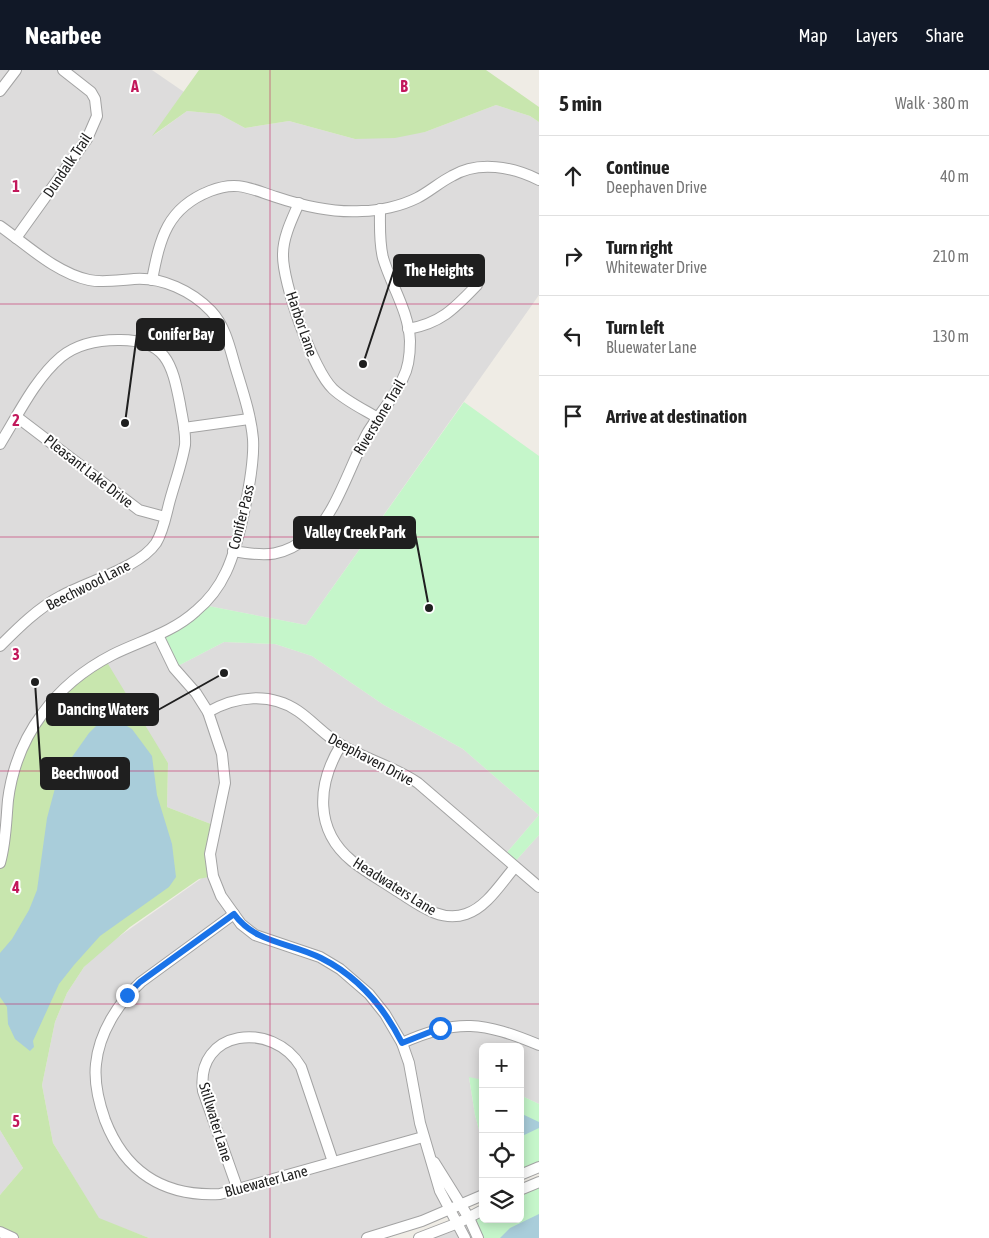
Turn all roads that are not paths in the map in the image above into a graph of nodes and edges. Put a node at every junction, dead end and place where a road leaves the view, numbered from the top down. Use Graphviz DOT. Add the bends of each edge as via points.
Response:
graph roads {
  1 [pos="16,70"];
  2 [pos="63,70"];
  3 [pos="0,91"];
  4 [pos="539,180"];
  5 [pos="299,203"];
  6 [pos="380,209"];
  7 [pos="0,226"];
  8 [pos="16,238"];
  9 [pos="152,280"];
  10 [pos="477,285"];
  11 [pos="408,329"];
  12 [pos="17,417"];
  13 [pos="249,418"];
  14 [pos="378,418"];
  15 [pos="184,428"];
  16 [pos="0,444"];
  17 [pos="165,517"];
  18 [pos="233,551"];
  19 [pos="158,635"];
  20 [pos="0,646"];
  21 [pos="208,712"];
  22 [pos="341,745"];
  23 [pos="0,863"];
  24 [pos="515,867"];
  25 [pos="539,887"];
  26 [pos="234,914"];
  27 [pos="402,1043"];
  28 [pos="539,1045"];
  29 [pos="424,1137"];
  30 [pos="432,1159"];
  31 [pos="333,1162"];
  32 [pos="539,1167"];
  33 [pos="524,1173"];
  34 [pos="539,1182"];
  35 [pos="524,1188"];
  36 [pos="238,1190"];
  37 [pos="479,1196"];
  38 [pos="461,1205"];
  39 [pos="450,1210"];
  40 [pos="479,1212"];
  41 [pos="469,1218"];
  42 [pos="458,1223"];
  43 [pos="0,1232"];
  44 [pos="13,1238"];
  45 [pos="367,1238"];
  46 [pos="419,1238"];
  47 [pos="465,1238"];
  48 [pos="478,1238"];
  1 -- 3 [label="street"];
  2 -- 8 [label="street, Dundalk Trail" via="91,92 97,116 87,139"];
  4 -- 6 [label="street" via="495,166 472,169 454,174 417,198"];
  5 -- 6 [label="street" via="344,211"];
  5 -- 9 [label="street" via="243,186 226,186 191,200 174,216 162,235"];
  5 -- 14 [label="street, Harbor Lane" via="284,242 283,255 285,275 309,347 318,370 332,388"];
  6 -- 11 [label="street, Riverstone Trail" via="382,255"];
  7 -- 8 [label="street, Conifer Pass"];
  8 -- 9 [label="street, Conifer Pass" via="51,263 89,280"];
  9 -- 13 [label="street, Conifer Pass" via="179,288 211,312 225,331"];
  10 -- 11 [label="street" via="441,319 427,326"];
  11 -- 14 [label="street, Riverstone Trail" via="409,360 404,377"];
  12 -- 15 [label="street, Beechwood Lane" via="49,370 62,357 99,340 122,340 156,347 170,362"];
  12 -- 16 [label="street, Beechwood Lane"];
  12 -- 17 [label="street, Pleasant Lake Drive" via="139,510"];
  13 -- 15 [label="street"];
  13 -- 18 [label="street, Conifer Pass" via="253,440 252,472"];
  14 -- 18 [label="street, Riverstone Trail" via="313,534 276,554 262,556"];
  15 -- 17 [label="street, Beechwood Lane" via="182,458"];
  17 -- 20 [label="street, Beechwood Lane" via="159,537 143,557 59,596"];
  18 -- 19 [label="street, Conifer Pass" via="223,578 205,602 183,622"];
  19 -- 21 [label="street" via="174,668"];
  19 -- 23 [label="street, Conifer Pass" via="92,667 65,688 42,714 15,767"];
  21 -- 22 [label="street, Deephaven Drive" via="239,699 281,702"];
  21 -- 26 [label="street" via="222,754 224,783 210,854 213,876 221,896"];
  22 -- 24 [label="street, Deephaven Drive" via="410,778"];
  22 -- 24 [label="street, Headwaters Lane" via="325,778 322,807 328,831 353,862 429,911 447,916 465,915 480,907"];
  24 -- 25 [label="street, Deephaven Drive"];
  26 -- 27 [label="street" via="256,935 320,957 340,969 376,1002"];
  26 -- 36 [label="street, Bluewater Lane" via="140,982 127,995 114,1013 96,1063 97,1090 103,1113 111,1134 130,1163 157,1183 179,1191 208,1194"];
  27 -- 28 [label="street" via="440,1028 474,1025 506,1031"];
  27 -- 29 [label="street" via="411,1070"];
  29 -- 30 [label="street"];
  29 -- 31 [label="street, Bluewater Lane"];
  30 -- 38 [label="street"];
  30 -- 39 [label="street" via="440,1191"];
  31 -- 36 [label="street, Bluewater Lane"];
  31 -- 36 [label="street, Stillwater Lane" via="295,1057 269,1039 257,1037 228,1041 209,1056 202,1069 202,1079 203,1091"];
  32 -- 33 [label="street"];
  34 -- 35 [label="street"];
  37 -- 38 [label="street"];
  38 -- 39 [label="street"];
  38 -- 41 [label="street"];
  39 -- 42 [label="street"];
  39 -- 45 [label="street"];
  40 -- 41 [label="street"];
  41 -- 42 [label="street"];
  41 -- 48 [label="street"];
  42 -- 46 [label="street"];
  42 -- 47 [label="street"];
  43 -- 44 [label="street"];
}
